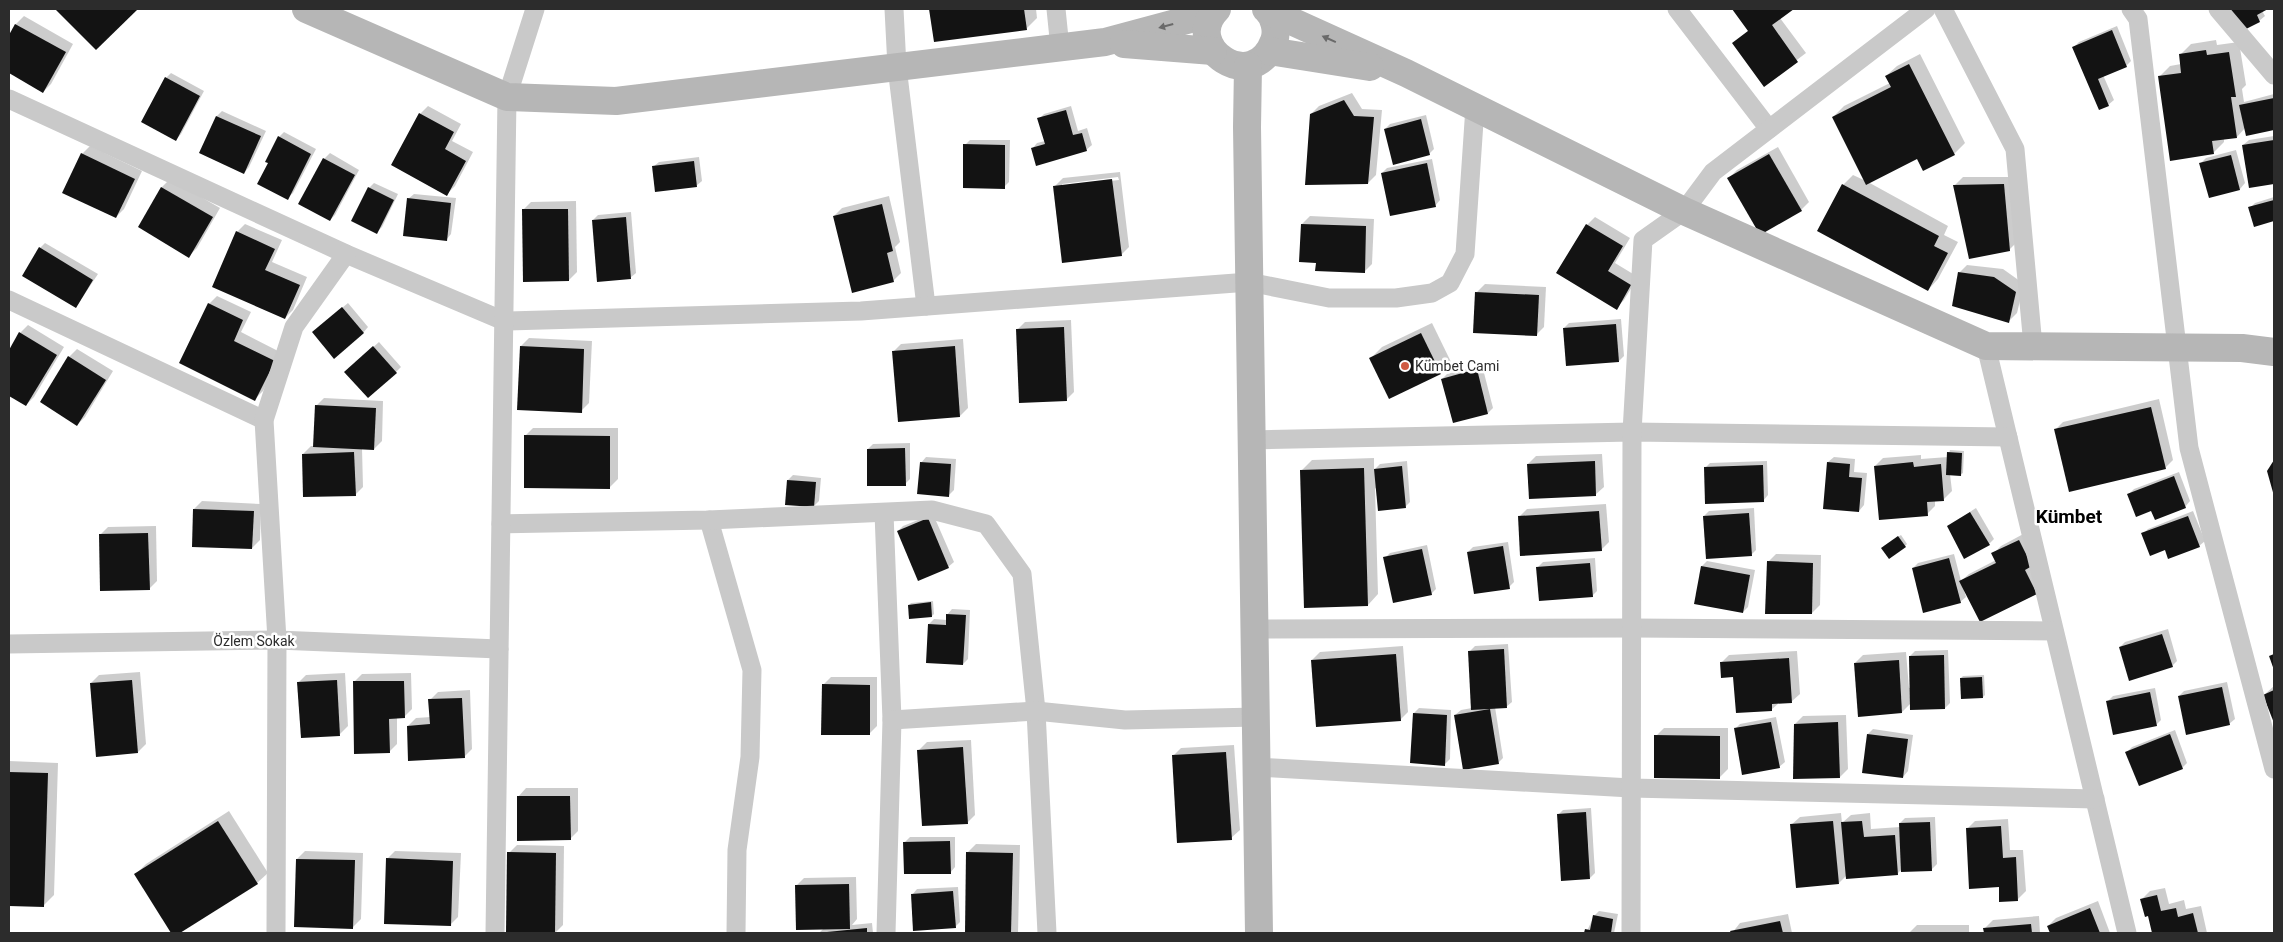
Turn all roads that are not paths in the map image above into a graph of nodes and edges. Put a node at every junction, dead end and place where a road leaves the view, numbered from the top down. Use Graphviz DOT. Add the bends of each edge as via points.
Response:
graph roads {
  1 [pos="306,9"];
  2 [pos="535,9"];
  3 [pos="894,9"];
  4 [pos="1056,9"];
  5 [pos="1677,9"];
  6 [pos="1926,9"];
  7 [pos="1942,9"];
  8 [pos="2131,9"];
  9 [pos="2218,9"];
  10 [pos="1267,10"];
  11 [pos="1215,11"];
  12 [pos="1105,42"];
  13 [pos="1060,48"];
  14 [pos="1238,57"];
  15 [pos="897,67"];
  16 [pos="1406,73"];
  17 [pos="2274,75"];
  18 [pos="507,97"];
  19 [pos="9,99"];
  20 [pos="1475,107"];
  21 [pos="1769,129"];
  22 [pos="1684,211"];
  23 [pos="346,254"];
  24 [pos="1249,282"];
  25 [pos="9,300"];
  26 [pos="926,306"];
  27 [pos="504,321"];
  28 [pos="1986,346"];
  29 [pos="2033,346"];
  30 [pos="2176,348"];
  31 [pos="2274,352"];
  32 [pos="264,420"];
  33 [pos="1632,432"];
  34 [pos="2008,437"];
  35 [pos="1251,440"];
  36 [pos="884,513"];
  37 [pos="709,520"];
  38 [pos="501,524"];
  39 [pos="1632,628"];
  40 [pos="1254,629"];
  41 [pos="2054,631"];
  42 [pos="277,640"];
  43 [pos="9,644"];
  44 [pos="499,649"];
  45 [pos="1036,711"];
  46 [pos="1256,717"];
  47 [pos="892,720"];
  48 [pos="1256,767"];
  49 [pos="2274,769"];
  50 [pos="1631,788"];
  51 [pos="2095,799"];
  52 [pos="276,933"];
  53 [pos="495,933"];
  54 [pos="736,933"];
  55 [pos="886,933"];
  56 [pos="1047,933"];
  57 [pos="1259,933"];
  58 [pos="1630,933"];
  59 [pos="2127,933"];
  1 -- 18 [label="street"];
  2 -- 18 [label="street"];
  3 -- 15 [label="street"];
  4 -- 13 [label="street"];
  5 -- 21 [label="street"];
  6 -- 21 [label="street"];
  7 -- 29 [label="street" via="2015,149"];
  8 -- 30 [label="street" via="2138,19"];
  9 -- 17 [label="street"];
  10 -- 14 [label="street" via="1275,24 1275,38"];
  16 -- 10 [label="street, one-way"];
  11 -- 12 [label="street, one-way"];
  11 -- 14 [label="street" via="1208,25 1208,39"];
  12 -- 13 [label="street"];
  12 -- 14 [label="street"];
  13 -- 15 [label="street"];
  14 -- 16 [label="street"];
  14 -- 24 [label="street" via="1247,127"];
  15 -- 18 [label="street" via="616,101"];
  15 -- 26 [label="street"];
  16 -- 20 [label="street"];
  18 -- 27 [label="street"];
  19 -- 23 [label="street"];
  20 -- 22 [label="street"];
  20 -- 24 [label="street" via="1465,254 1450,283 1432,292 1396,298 1329,298"];
  21 -- 22 [label="street" via="1713,172"];
  22 -- 28 [label="street"];
  22 -- 33 [label="street" via="1643,240"];
  23 -- 27 [label="street"];
  23 -- 32 [label="street" via="294,327"];
  24 -- 26 [label="street"];
  24 -- 35 [label="street"];
  25 -- 32 [label="street"];
  26 -- 27 [label="street" via="861,311"];
  27 -- 38 [label="street"];
  28 -- 29 [label="street"];
  28 -- 34 [label="street"];
  29 -- 30 [label="street"];
  30 -- 31 [label="street" via="2242,348"];
  30 -- 49 [label="street" via="2189,448"];
  32 -- 42 [label="street"];
  33 -- 34 [label="street"];
  33 -- 35 [label="street"];
  33 -- 39 [label="street"];
  34 -- 41 [label="street"];
  35 -- 40 [label="street"];
  36 -- 37 [label="street"];
  36 -- 45 [label="street" via="932,510 986,524 1022,574"];
  36 -- 47 [label="street"];
  37 -- 38 [label="street"];
  37 -- 54 [label="street" via="752,670 750,757 737,850"];
  38 -- 44 [label="street"];
  39 -- 40 [label="street"];
  39 -- 41 [label="street"];
  39 -- 50 [label="street"];
  40 -- 46 [label="street"];
  41 -- 51 [label="street"];
  42 -- 43 [label="street, Özlem Sokak"];
  42 -- 44 [label="street, Özlem Sokak"];
  42 -- 52 [label="street"];
  44 -- 53 [label="street"];
  45 -- 46 [label="street" via="1125,720"];
  45 -- 47 [label="street"];
  45 -- 56 [label="street"];
  46 -- 48 [label="street"];
  47 -- 55 [label="street"];
  48 -- 50 [label="street"];
  48 -- 57 [label="street"];
  50 -- 51 [label="street"];
  50 -- 58 [label="street"];
  51 -- 59 [label="street"];
}
